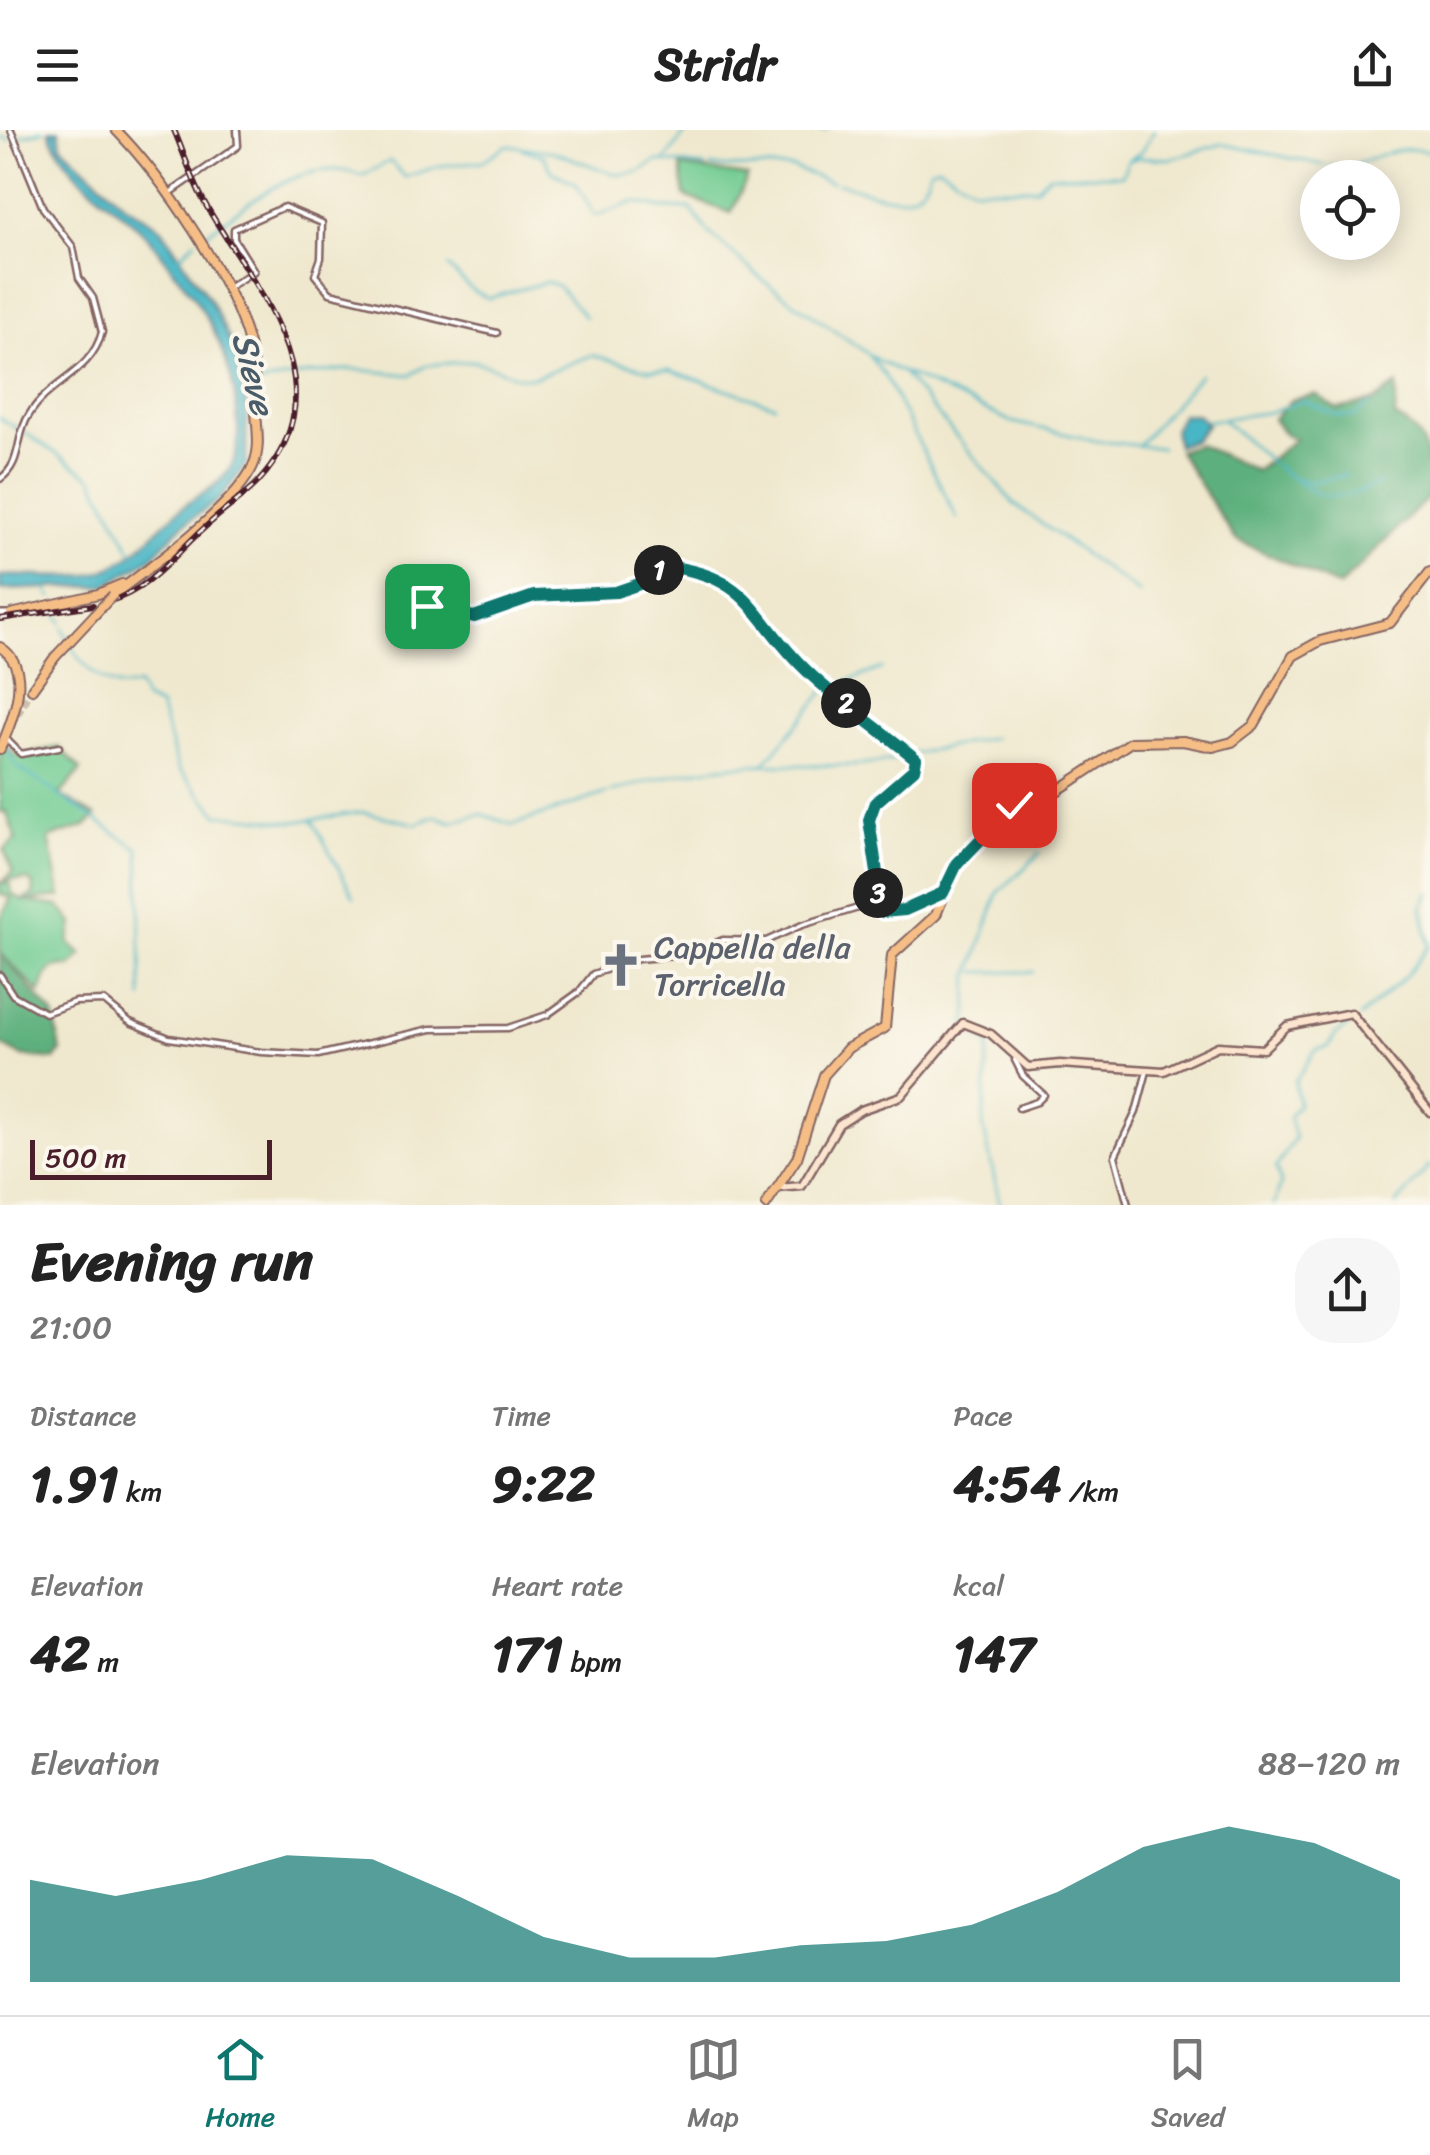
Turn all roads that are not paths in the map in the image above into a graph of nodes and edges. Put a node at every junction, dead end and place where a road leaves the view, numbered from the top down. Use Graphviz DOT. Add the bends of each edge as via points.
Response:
graph roads {
  1 [pos="11,130"];
  2 [pos="116,130"];
  3 [pos="236,130"];
  4 [pos="170,193"];
  5 [pos="226,289"];
  6 [pos="497,333"];
  7 [pos="0,480"];
  8 [pos="152,567"];
  9 [pos="1430,572"];
  10 [pos="427,606"];
  11 [pos="0,614"];
  12 [pos="11,614"];
  13 [pos="0,647"];
  14 [pos="32,689"];
  15 [pos="2,743"];
  16 [pos="59,747"];
  17 [pos="950,886"];
  18 [pos="878,902"];
  19 [pos="0,975"];
  20 [pos="1015,1060"];
  21 [pos="1147,1072"];
  22 [pos="1019,1108"];
  23 [pos="1430,1112"];
  24 [pos="777,1188"];
  25 [pos="766,1205"];
  26 [pos="1128,1205"];
  1 -- 7 [label="street" via="43,208 73,246 102,332 90,360 30,412 16,458"];
  2 -- 4 [label="main road"];
  3 -- 4 [label="street" via="238,146"];
  4 -- 5 [label="main road"];
  5 -- 6 [label="street" via="254,271 234,229 284,207 322,224 315,275 330,294"];
  5 -- 8 [label="main road" via="250,346 256,462 228,498"];
  8 -- 12 [label="main road" via="98,594"];
  8 -- 14 [label="main road, bridge" via="113,595"];
  9 -- 17 [label="main road" via="1390,623 1320,641 1293,656 1254,725 1232,742 1131,742 1057,791 1014,805 957,864"];
  10 -- 18 [label="street" via="474,617 534,596 616,592 645,582 663,566 699,570 739,592 807,672 916,759 914,769 871,811"];
  11 -- 12 [label="street"];
  13 -- 15 [label="main road" via="20,677"];
  15 -- 16 [label="street" via="21,754"];
  17 -- 18 [label="street" via="894,913 883,912"];
  17 -- 24 [label="main road" via="936,915 892,955 885,1028 848,1048 824,1076 800,1151"];
  18 -- 19 [label="street" via="766,941 724,940 686,955 638,959 594,974 546,1015 508,1028 430,1029 318,1054 169,1038 130,1022 104,1001 45,1013 13,995"];
  20 -- 21 [label="main road" via="1028,1067"];
  20 -- 22 [label="street" via="1044,1095"];
  20 -- 24 [label="main road" via="991,1034 963,1024 901,1096 839,1124 802,1186"];
  21 -- 23 [label="main road" via="1171,1070 1218,1046 1262,1049 1287,1026 1354,1015"];
  21 -- 26 [label="street" via="1114,1156"];
  24 -- 25 [label="main road"];
}
